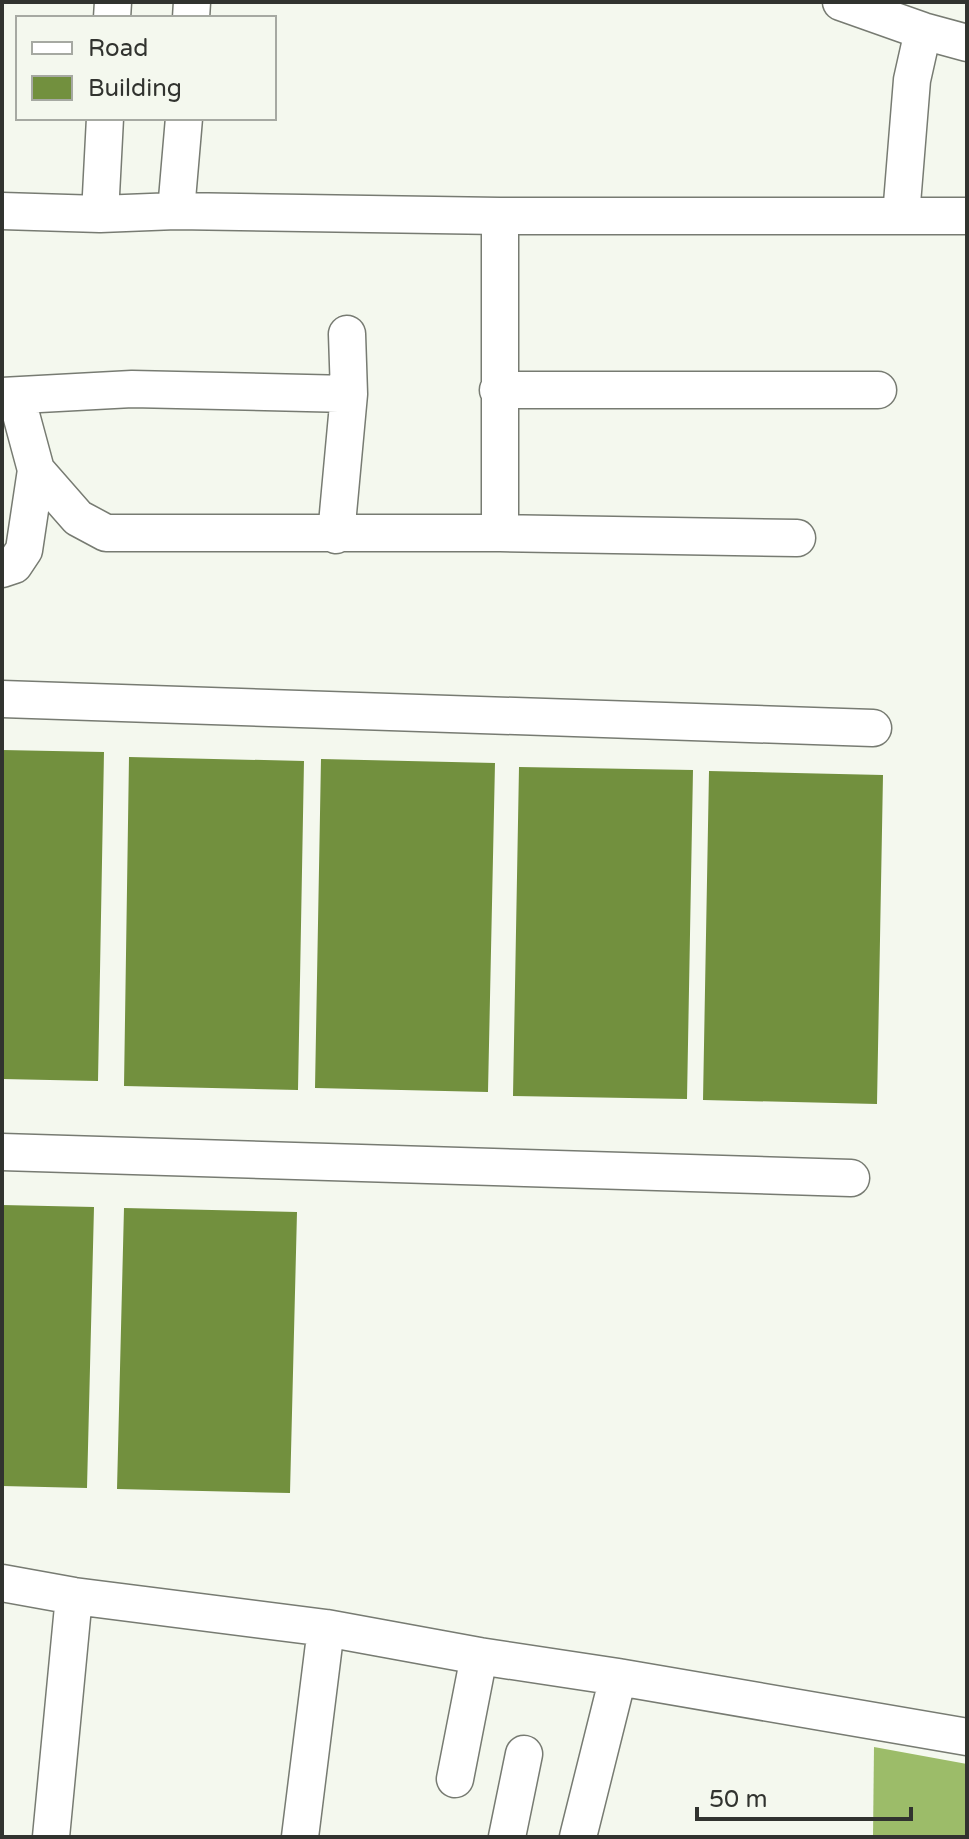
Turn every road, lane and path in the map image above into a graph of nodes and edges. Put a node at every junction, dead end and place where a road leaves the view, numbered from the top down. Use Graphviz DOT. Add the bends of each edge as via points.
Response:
graph roads {
  1 [pos="841,2"];
  2 [pos="923,31"];
  3 [pos="967,43"];
  4 [pos="105,120"];
  5 [pos="184,120"];
  6 [pos="2,211"];
  7 [pos="176,211"];
  8 [pos="100,214"];
  9 [pos="500,216"];
  10 [pos="901,216"];
  11 [pos="967,216"];
  12 [pos="347,334"];
  13 [pos="498,390"];
  14 [pos="878,390"];
  15 [pos="349,394"];
  16 [pos="9,396"];
  17 [pos="36,470"];
  18 [pos="500,533"];
  19 [pos="336,535"];
  20 [pos="797,538"];
  21 [pos="2,569"];
  22 [pos="2,699"];
  23 [pos="873,728"];
  24 [pos="2,1152"];
  25 [pos="851,1178"];
  26 [pos="2,1583"];
  27 [pos="74,1596"];
  28 [pos="326,1628"];
  29 [pos="479,1656"];
  30 [pos="618,1677"];
  31 [pos="967,1737"];
  32 [pos="524,1754"];
  33 [pos="455,1779"];
  34 [pos="51,1837"];
  35 [pos="300,1837"];
  36 [pos="507,1837"];
  37 [pos="578,1837"];
  1 -- 2 [label="street"];
  2 -- 3 [label="street"];
  2 -- 10 [label="street" via="912,80"];
  4 -- 8 [label="street"];
  5 -- 7 [label="street"];
  6 -- 8 [label="street"];
  7 -- 8 [label="street"];
  7 -- 9 [label="street"];
  9 -- 10 [label="street"];
  9 -- 13 [label="street"];
  10 -- 11 [label="street"];
  12 -- 15 [label="street"];
  13 -- 14 [label="street"];
  13 -- 18 [label="street"];
  15 -- 16 [label="street" via="132,389"];
  15 -- 19 [label="street"];
  16 -- 17 [label="street"];
  17 -- 19 [label="street" via="78,518 106,533"];
  17 -- 21 [label="street" via="24,550 14,565"];
  18 -- 19 [label="street"];
  18 -- 20 [label="street"];
  22 -- 23 [label="street"];
  24 -- 25 [label="street"];
  26 -- 27 [label="street"];
  27 -- 28 [label="street"];
  27 -- 34 [label="street"];
  28 -- 29 [label="street"];
  28 -- 35 [label="street"];
  29 -- 30 [label="street"];
  29 -- 33 [label="street"];
  30 -- 31 [label="street"];
  30 -- 37 [label="street"];
  32 -- 36 [label="street"];
}
